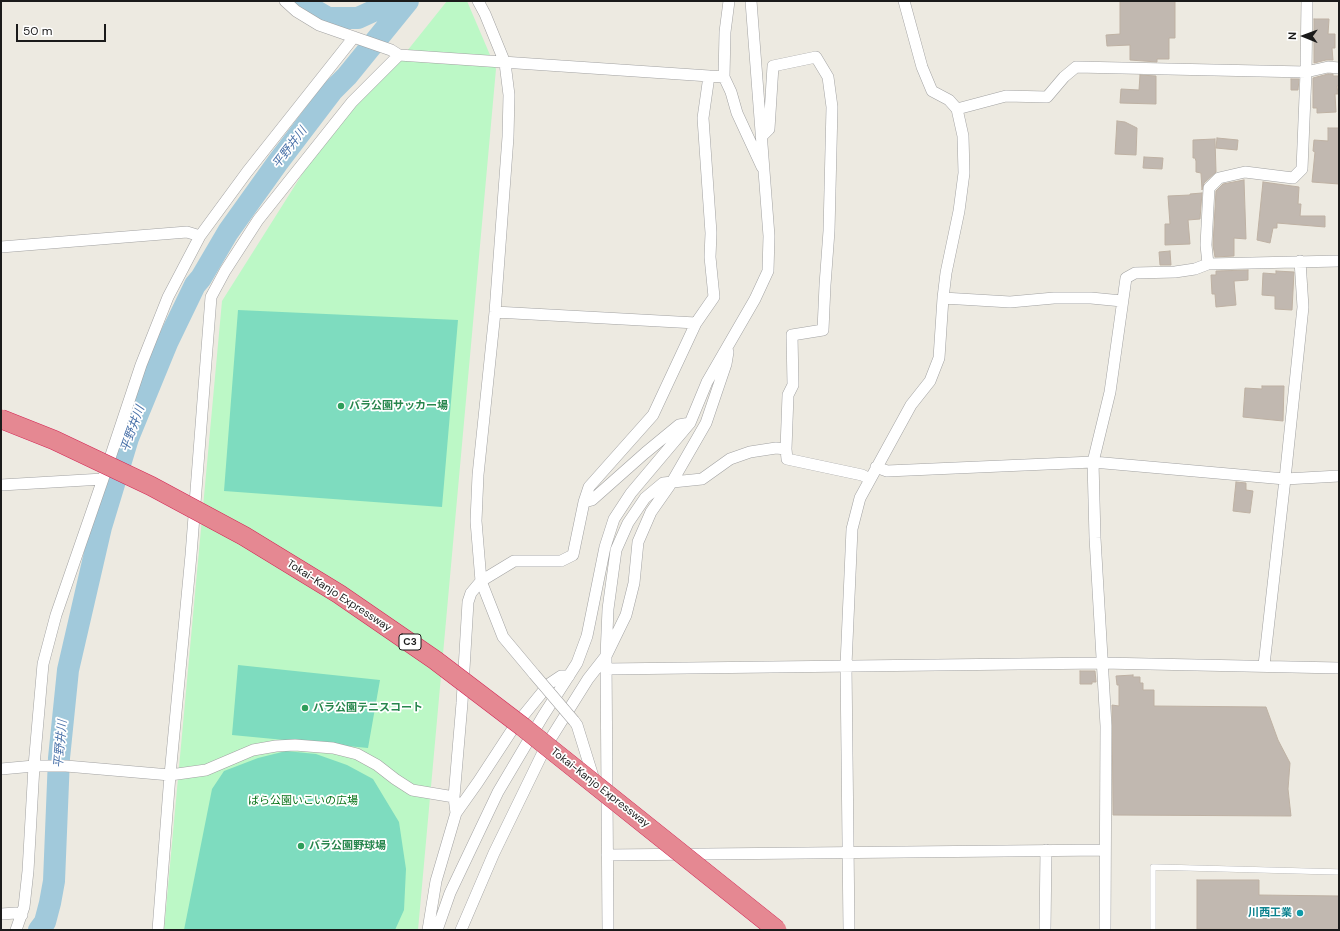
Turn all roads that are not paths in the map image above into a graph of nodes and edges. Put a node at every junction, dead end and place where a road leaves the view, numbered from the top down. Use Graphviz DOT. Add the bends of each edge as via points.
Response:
graph roads {
  1 [pos="285,1"];
  2 [pos="478,1"];
  3 [pos="729,1"];
  4 [pos="751,1"];
  5 [pos="904,1"];
  6 [pos="1307,1"];
  7 [pos="356,38"];
  8 [pos="395,53"];
  9 [pos="505,63"];
  10 [pos="1339,68"];
  11 [pos="1306,72"];
  12 [pos="709,76"];
  13 [pos="724,77"];
  14 [pos="957,109"];
  15 [pos="762,136"];
  16 [pos="765,173"];
  17 [pos="200,236"];
  18 [pos="1,247"];
  19 [pos="1300,261"];
  20 [pos="1339,261"];
  21 [pos="1208,264"];
  22 [pos="943,298"];
  23 [pos="1122,301"];
  24 [pos="495,312"];
  25 [pos="696,322"];
  26 [pos="728,347"];
  27 [pos="1,419"];
  28 [pos="690,423"];
  29 [pos="786,449"];
  30 [pos="1093,462"];
  31 [pos="876,467"];
  32 [pos="1339,476"];
  33 [pos="103,479"];
  34 [pos="870,479"];
  35 [pos="1285,479"];
  36 [pos="672,482"];
  37 [pos="1,485"];
  38 [pos="584,502"];
  39 [pos="605,547"];
  40 [pos="616,550"];
  41 [pos="481,581"];
  42 [pos="606,656"];
  43 [pos="1102,663"];
  44 [pos="846,665"];
  45 [pos="1264,666"];
  46 [pos="1339,668"];
  47 [pos="606,670"];
  48 [pos="569,676"];
  49 [pos="38,766"];
  50 [pos="1,769"];
  51 [pos="170,775"];
  52 [pos="454,797"];
  53 [pos="456,813"];
  54 [pos="607,821"];
  55 [pos="1046,850"];
  56 [pos="1105,850"];
  57 [pos="847,853"];
  58 [pos="607,855"];
  59 [pos="1339,872"];
  60 [pos="1,914"];
  61 [pos="22,915"];
  62 [pos="16,930"];
  63 [pos="158,930"];
  64 [pos="428,930"];
  65 [pos="437,930"];
  66 [pos="461,930"];
  67 [pos="608,930"];
  68 [pos="777,930"];
  69 [pos="849,930"];
  70 [pos="1045,930"];
  71 [pos="1105,930"];
  72 [pos="1153,930"];
  1 -- 7 [label="street" via="319,25"];
  2 -- 9 [label="street" via="486,14"];
  3 -- 13 [label="street"];
  4 -- 15 [label="street"];
  5 -- 14 [label="street" via="922,67 932,91 949,100"];
  6 -- 11 [label="street"];
  7 -- 8 [label="street"];
  7 -- 17 [label="street" via="247,172"];
  8 -- 9 [label="street"];
  8 -- 51 [label="street" via="352,102 258,220 211,297"];
  9 -- 12 [label="street"];
  9 -- 24 [label="street" via="509,95 508,137"];
  10 -- 11 [label="street" via="1328,67"];
  11 -- 14 [label="street" via="1076,67 1047,96 1006,96"];
  11 -- 21 [label="street" via="1302,169 1293,178 1245,172 1219,178 1209,188 1206,246"];
  12 -- 13 [label="street"];
  12 -- 25 [label="street" via="703,118 714,297"];
  13 -- 16 [label="street" via="737,113"];
  14 -- 22 [label="street" via="963,136 964,173"];
  15 -- 16 [label="street"];
  15 -- 29 [label="street" via="769,129 773,66 816,57 828,77 832,107 829,231 823,330 792,335 793,385 788,395"];
  16 -- 26 [label="street" via="769,236 768,271"];
  17 -- 18 [label="street" via="187,232"];
  17 -- 33 [label="street" via="168,297 141,365"];
  19 -- 20 [label="street"];
  19 -- 21 [label="street"];
  19 -- 35 [label="street" via="1303,308"];
  21 -- 23 [label="street" via="1195,270 1135,273 1126,278"];
  22 -- 23 [label="street" via="1010,302 1054,298"];
  22 -- 31 [label="street" via="939,358 930,381 911,405"];
  23 -- 30 [label="street" via="1110,392"];
  24 -- 25 [label="street"];
  24 -- 41 [label="street" via="478,475 476,521"];
  25 -- 38 [label="street" via="653,415 589,487"];
  26 -- 28 [label="street" via="707,382"];
  26 -- 36 [label="street" via="726,364 706,423"];
  27 -- 68 [label="highway, Tokai-Kanjo Expressway / C3, bridge" via="54,440 151,486 244,536 339,594 435,660 523,727"];
  28 -- 38 [label="street" via="679,425 592,500"];
  28 -- 39 [label="street" via="631,493 614,519"];
  29 -- 34 [label="street" via="787,459 862,475"];
  29 -- 36 [label="street" via="750,452 730,460 702,479"];
  30 -- 31 [label="street" via="887,471"];
  30 -- 35 [label="street"];
  30 -- 43 [label="street"];
  31 -- 34 [label="street"];
  32 -- 35 [label="street"];
  33 -- 37 [label="street"];
  33 -- 49 [label="street" via="56,615 44,664"];
  34 -- 44 [label="street" via="860,498 852,529"];
  35 -- 45 [label="street"];
  36 -- 40 [label="street" via="663,483 645,498 628,523"];
  36 -- 42 [label="street" via="651,512 638,542 634,582 626,615"];
  38 -- 41 [label="street" via="573,556 561,561 514,561"];
  39 -- 40 [label="street"];
  39 -- 48 [label="street" via="587,636"];
  40 -- 42 [label="street" via="608,609"];
  41 -- 52 [label="street" via="471,593 468,602"];
  41 -- 54 [label="street, bridge" via="503,637 577,725"];
  42 -- 47 [label="street"];
  42 -- 66 [label="street" via="588,679 546,746 494,853"];
  43 -- 44 [label="street"];
  43 -- 45 [label="street"];
  43 -- 56 [label="street" via="1106,726"];
  44 -- 47 [label="street"];
  44 -- 57 [label="street"];
  45 -- 46 [label="street"];
  47 -- 54 [label="street"];
  48 -- 53 [label="street" via="561,676 549,684 514,727"];
  48 -- 65 [label="street" via="498,792 450,893"];
  49 -- 50 [label="street"];
  49 -- 51 [label="street"];
  49 -- 61 [label="street"];
  51 -- 52 [label="street" via="206,770 253,750 295,745 333,748 357,754 412,790"];
  51 -- 63 [label="street"];
  52 -- 53 [label="street"];
  53 -- 64 [label="street" via="436,881"];
  54 -- 58 [label="street"];
  55 -- 56 [label="street"];
  55 -- 57 [label="street"];
  55 -- 70 [label="street"];
  56 -- 71 [label="street"];
  57 -- 58 [label="street"];
  57 -- 69 [label="street"];
  58 -- 67 [label="street"];
  59 -- 72 [label="lane" via="1153,867"];
  60 -- 61 [label="street"];
  61 -- 62 [label="street"];
}
